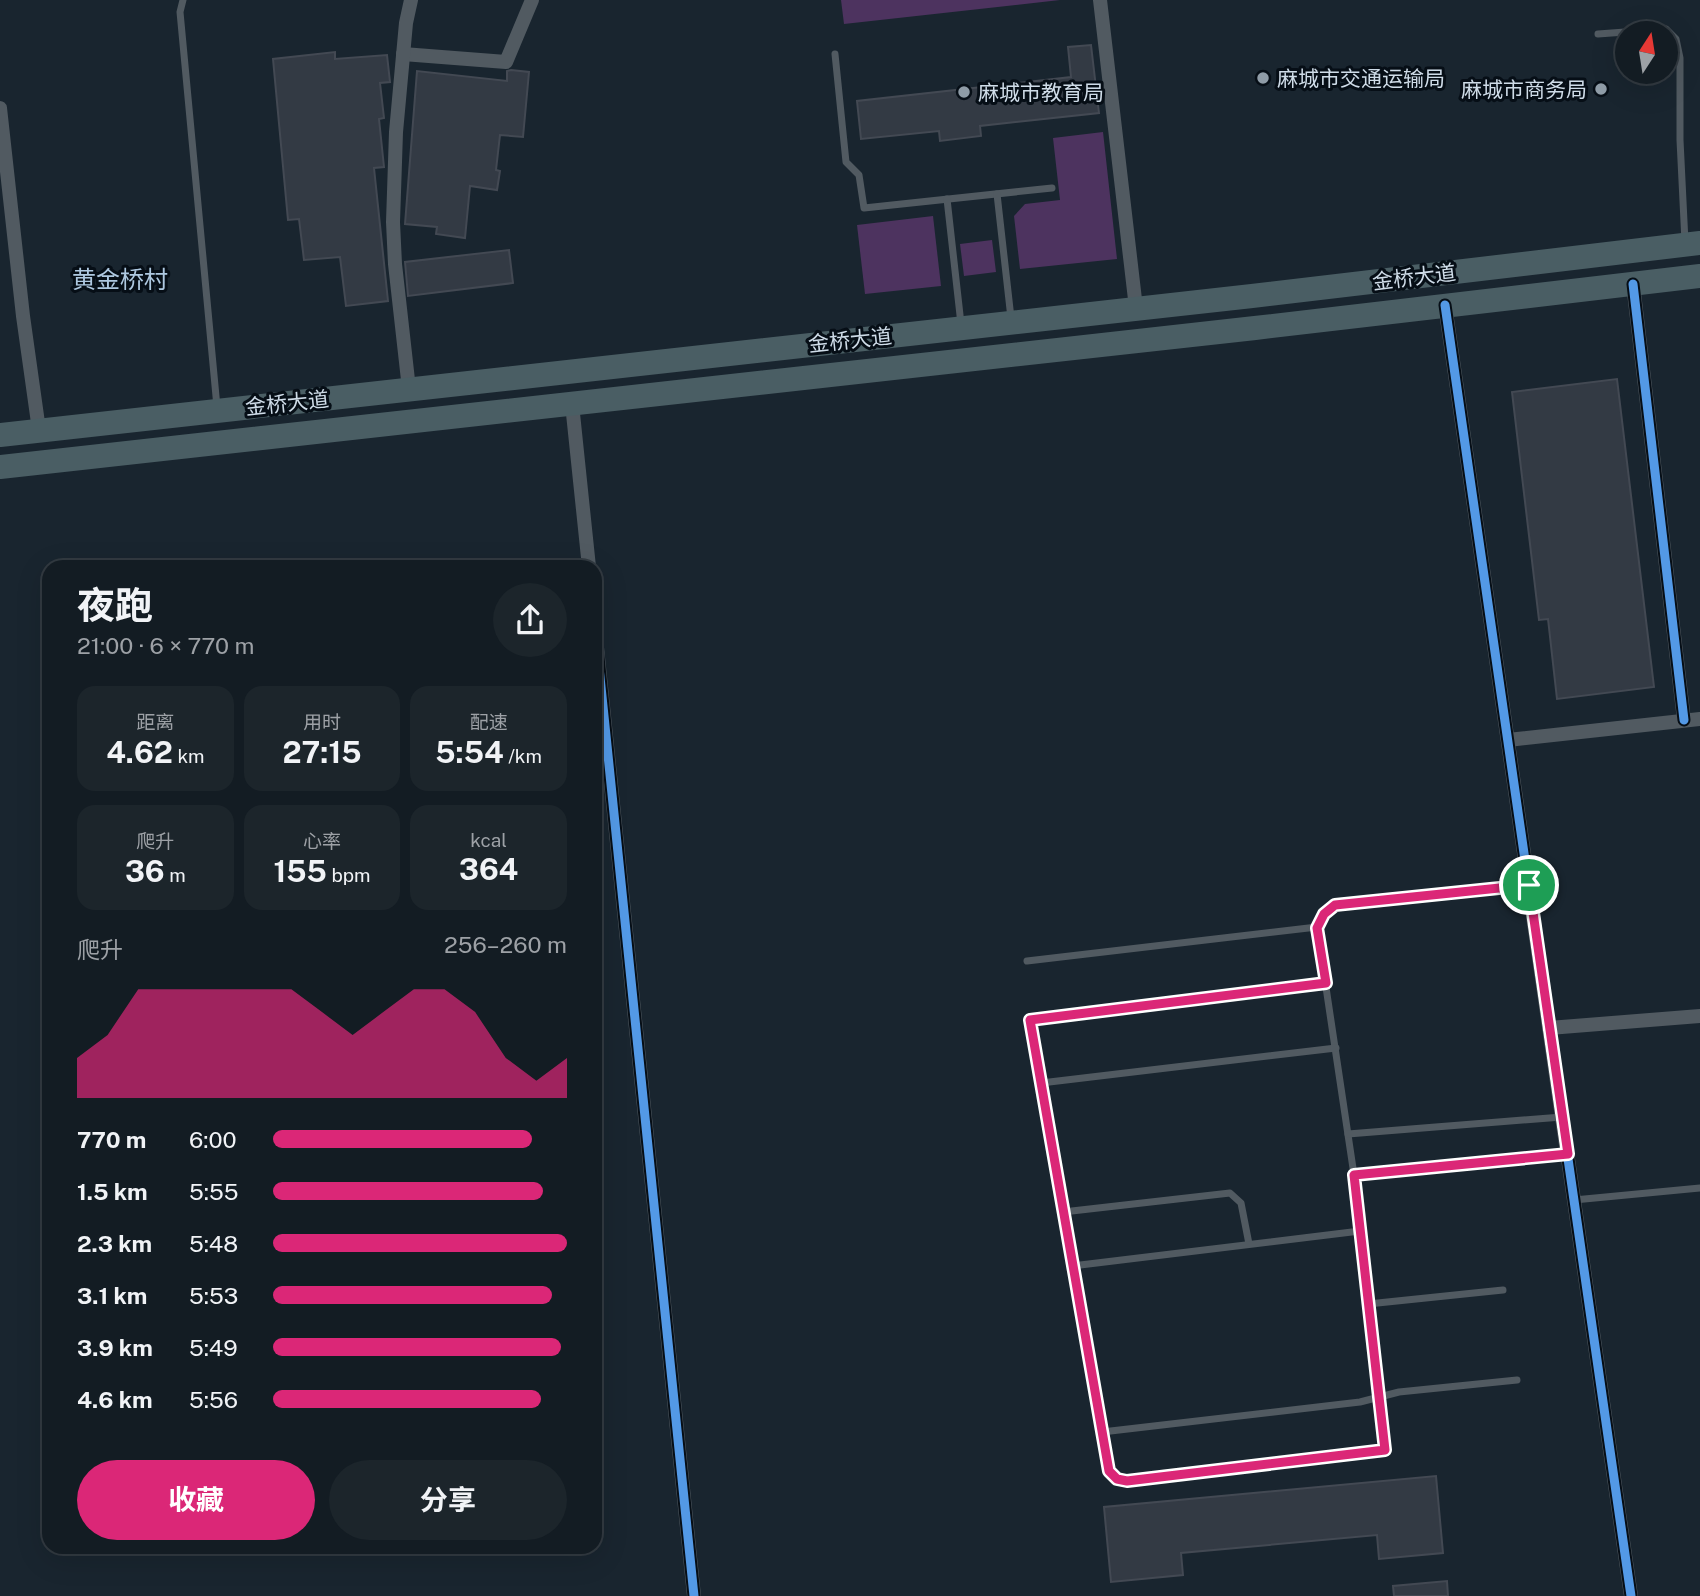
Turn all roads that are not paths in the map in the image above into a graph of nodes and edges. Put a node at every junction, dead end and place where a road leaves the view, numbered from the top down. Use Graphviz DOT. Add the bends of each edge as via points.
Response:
graph roads {
  1 [pos="183,0"];
  2 [pos="411,0"];
  3 [pos="532,0"];
  4 [pos="1100,0"];
  5 [pos="1598,34"];
  6 [pos="403,54"];
  7 [pos="835,54"];
  8 [pos="0,108"];
  9 [pos="1052,188"];
  10 [pos="997,194"];
  11 [pos="947,199"];
  12 [pos="1693,244"];
  13 [pos="1700,276"];
  14 [pos="1633,284"];
  15 [pos="1445,306"];
  16 [pos="1136,308"];
  17 [pos="1011,322"];
  18 [pos="961,328"];
  19 [pos="409,389"];
  20 [pos="572,404"];
  21 [pos="218,410"];
  22 [pos="39,430"];
  23 [pos="0,435"];
  24 [pos="0,467"];
  25 [pos="588,560"];
  26 [pos="602,696"];
  27 [pos="1700,719"];
  28 [pos="1684,720"];
  29 [pos="1508,740"];
  30 [pos="1529,885"];
  31 [pos="1317,928"];
  32 [pos="1027,961"];
  33 [pos="1326,983"];
  34 [pos="1700,1016"];
  35 [pos="1549,1028"];
  36 [pos="1336,1048"];
  37 [pos="1041,1083"];
  38 [pos="1562,1117"];
  39 [pos="1348,1135"];
  40 [pos="1568,1154"];
  41 [pos="1354,1175"];
  42 [pos="1700,1188"];
  43 [pos="1574,1200"];
  44 [pos="1063,1212"];
  45 [pos="1360,1231"];
  46 [pos="1249,1244"];
  47 [pos="1072,1266"];
  48 [pos="1503,1290"];
  49 [pos="1368,1304"];
  50 [pos="1517,1380"];
  51 [pos="1379,1397"];
  52 [pos="1102,1432"];
  53 [pos="694,1596"];
  54 [pos="1631,1596"];
  1 -- 21 [label="lane" via="180,12"];
  2 -- 6 [label="street"];
  3 -- 6 [label="street" via="506,62"];
  4 -- 16 [label="street"];
  5 -- 12 [label="lane" via="1666,29 1676,40 1680,140"];
  6 -- 19 [label="street" via="393,222"];
  7 -- 11 [label="lane" via="846,162 859,174 864,208"];
  8 -- 22 [label="street"];
  9 -- 10 [label="lane"];
  10 -- 11 [label="lane"];
  10 -- 17 [label="lane"];
  11 -- 18 [label="lane"];
  12 -- 16 [label="highway, 金桥大道"];
  13 -- 14 [label="highway, 金桥大道"];
  14 -- 15 [label="highway, 金桥大道"];
  14 -- 28 [label="street"];
  15 -- 20 [label="highway, 金桥大道"];
  15 -- 29 [label="street"];
  16 -- 17 [label="highway, 金桥大道"];
  17 -- 18 [label="highway, 金桥大道"];
  18 -- 19 [label="highway, 金桥大道"];
  19 -- 21 [label="highway, 金桥大道"];
  20 -- 24 [label="highway, 金桥大道"];
  20 -- 25 [label="street"];
  21 -- 22 [label="highway, 金桥大道"];
  22 -- 23 [label="highway, 金桥大道"];
  26 -- 53 [label="street"];
  27 -- 28 [label="street"];
  28 -- 29 [label="street"];
  29 -- 30 [label="street"];
  30 -- 31 [label="lane" via="1335,905"];
  30 -- 35 [label="street"];
  31 -- 32 [label="lane"];
  31 -- 33 [label="lane"];
  33 -- 36 [label="lane"];
  33 -- 37 [label="lane" via="1030,1020"];
  34 -- 35 [label="street"];
  35 -- 38 [label="street"];
  36 -- 37 [label="lane"];
  36 -- 39 [label="lane"];
  37 -- 44 [label="lane"];
  38 -- 39 [label="lane"];
  38 -- 40 [label="street"];
  39 -- 41 [label="lane"];
  40 -- 41 [label="lane"];
  40 -- 43 [label="street"];
  41 -- 45 [label="lane"];
  42 -- 43 [label="lane"];
  43 -- 54 [label="street"];
  44 -- 46 [label="lane" via="1230,1193 1241,1203"];
  44 -- 47 [label="lane"];
  45 -- 46 [label="lane"];
  45 -- 49 [label="lane"];
  46 -- 47 [label="lane"];
  47 -- 52 [label="lane"];
  48 -- 49 [label="lane"];
  49 -- 51 [label="lane"];
  50 -- 51 [label="lane"];
  51 -- 52 [label="lane"];
  51 -- 52 [label="lane" via="1385,1450 1127,1481 1109,1471"];
}
